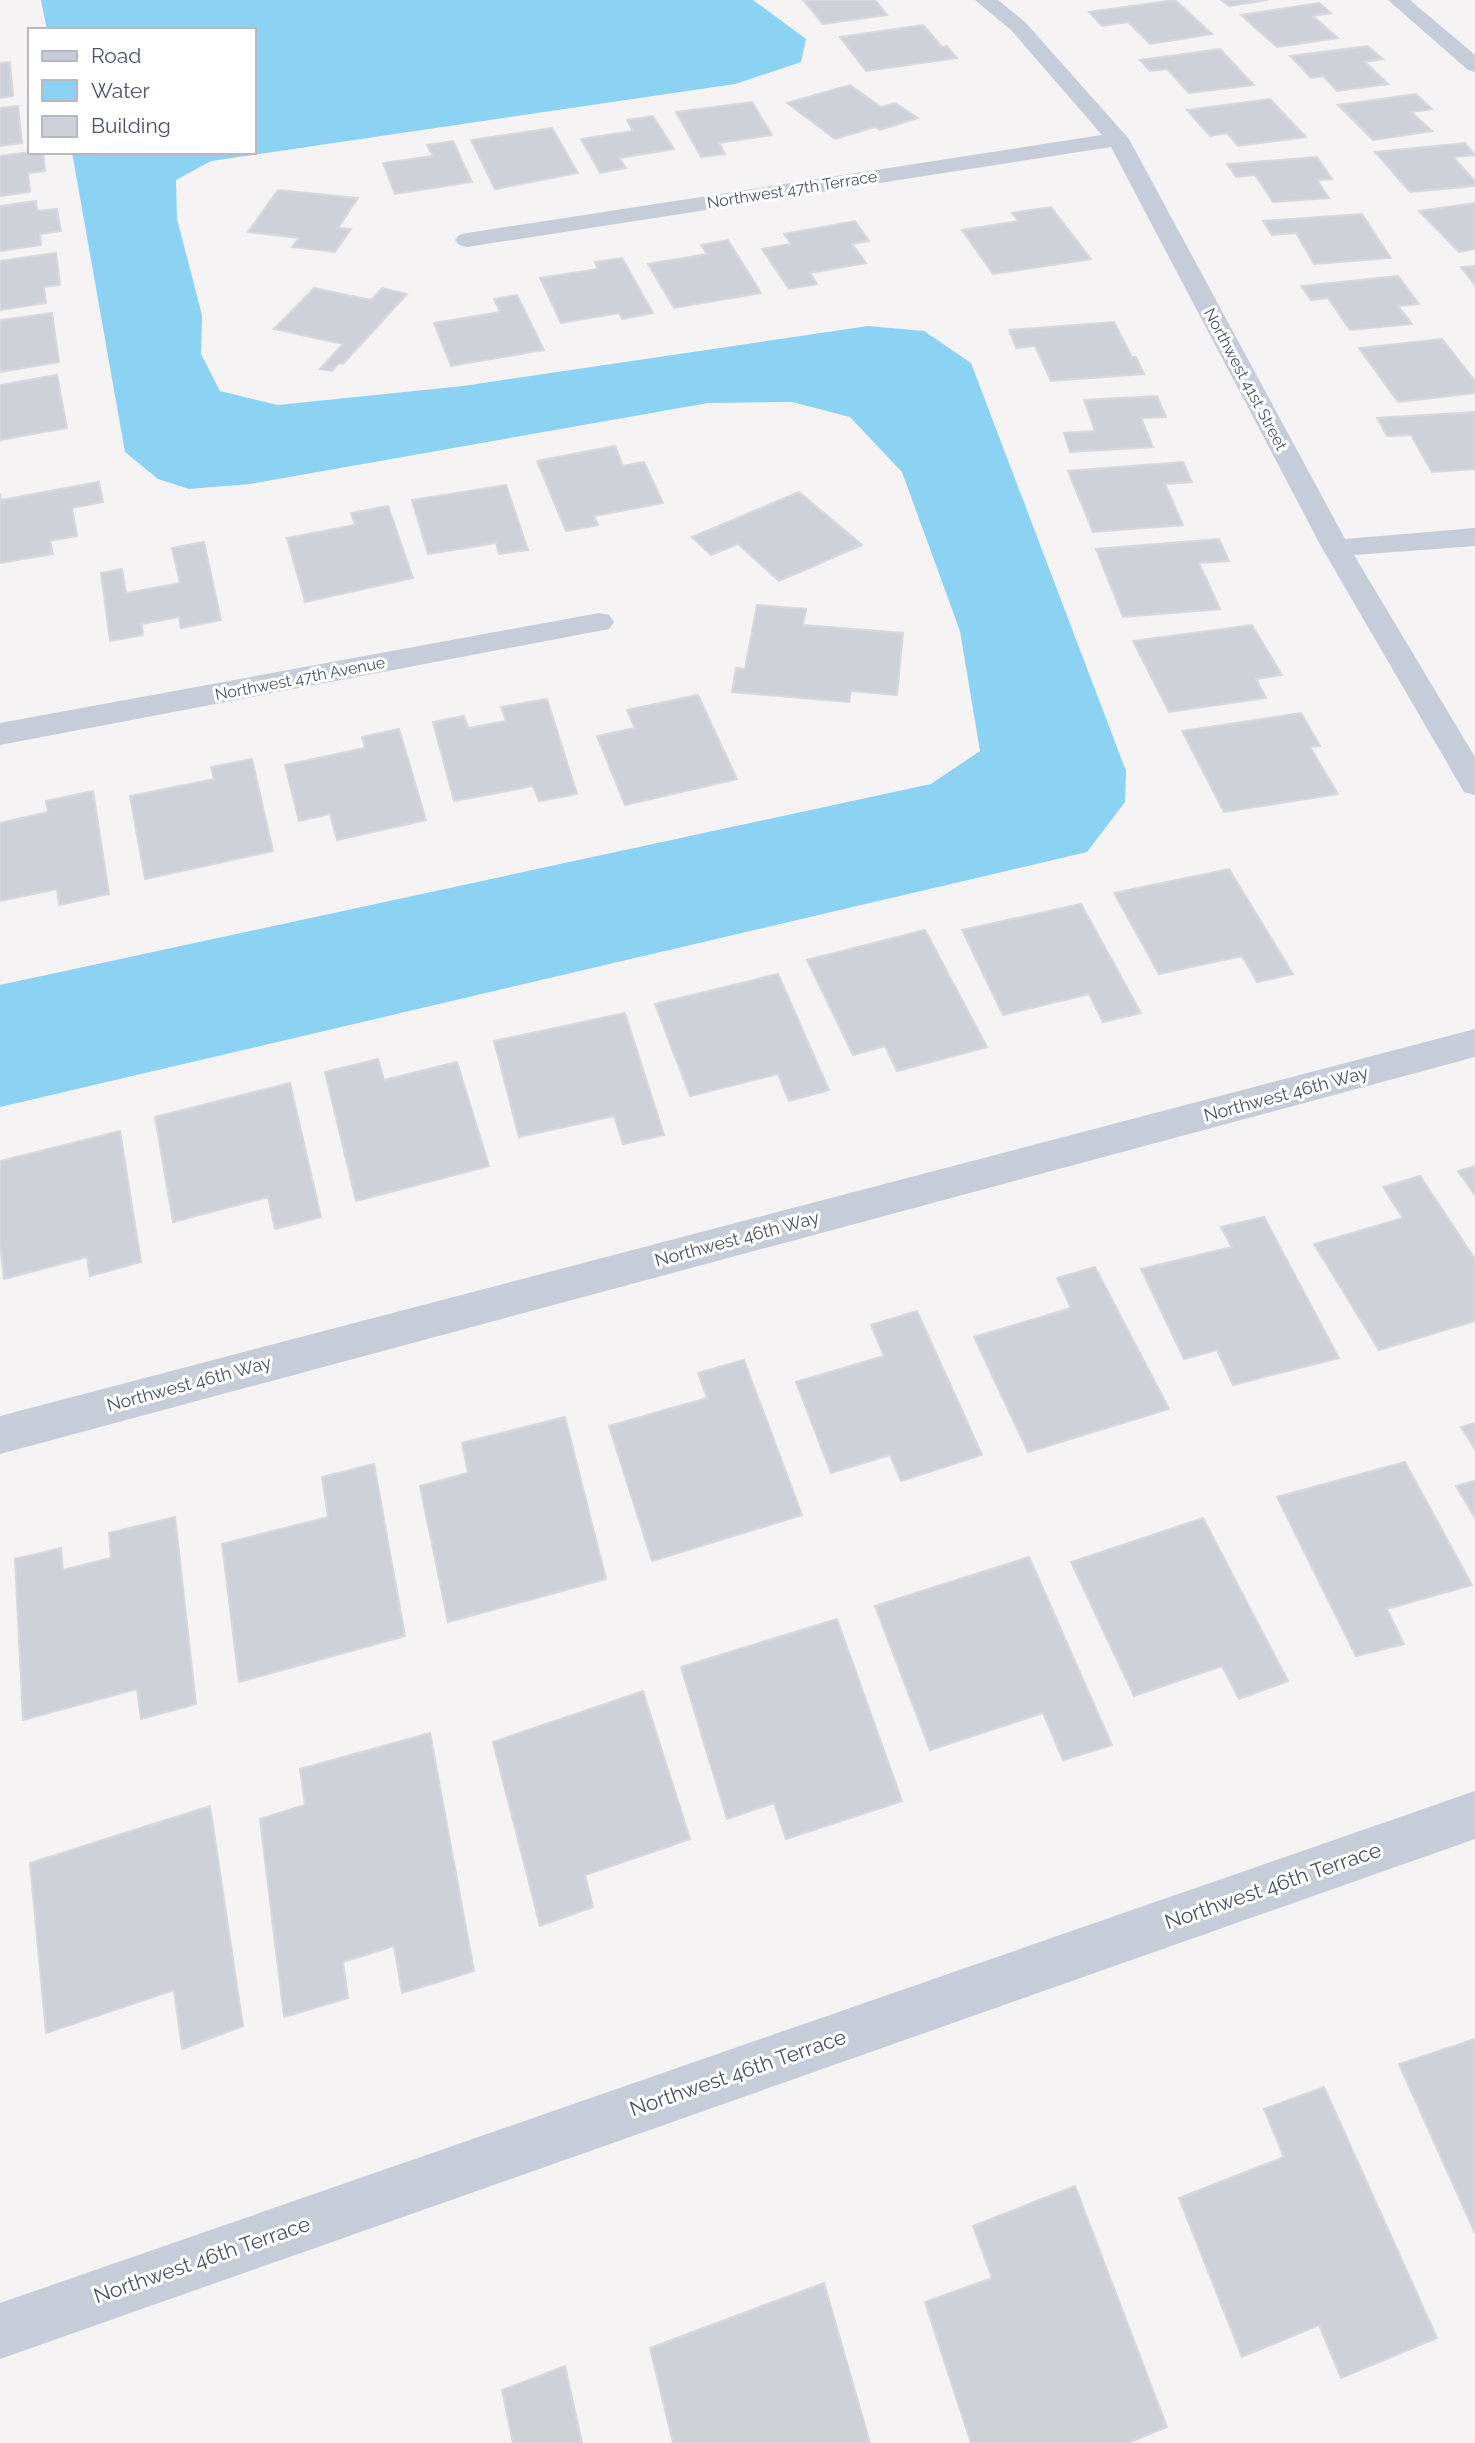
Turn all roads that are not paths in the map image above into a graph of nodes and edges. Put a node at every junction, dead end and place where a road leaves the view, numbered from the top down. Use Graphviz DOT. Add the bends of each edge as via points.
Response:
graph roads {
  1 [pos="985,0"];
  2 [pos="1398,0"];
  3 [pos="1475,66"];
  4 [pos="1118,139"];
  5 [pos="467,240"];
  6 [pos="1475,537"];
  7 [pos="1336,548"];
  8 [pos="599,622"];
  9 [pos="0,734"];
  10 [pos="1475,784"];
  11 [pos="1475,1043"];
  12 [pos="0,1434"];
  13 [pos="1475,1815"];
  14 [pos="0,2331"];
  1 -- 4 [label="street, Northwest 41st Street" via="1018,26"];
  2 -- 3 [label="street"];
  4 -- 5 [label="street, Northwest 47th Terrace"];
  4 -- 7 [label="street, Northwest 41st Street"];
  6 -- 7 [label="street"];
  7 -- 10 [label="street, Northwest 41st Street"];
  8 -- 9 [label="street, Northwest 47th Avenue"];
  11 -- 12 [label="street, Northwest 46th Way"];
  13 -- 14 [label="street, Northwest 46th Terrace"];
}
